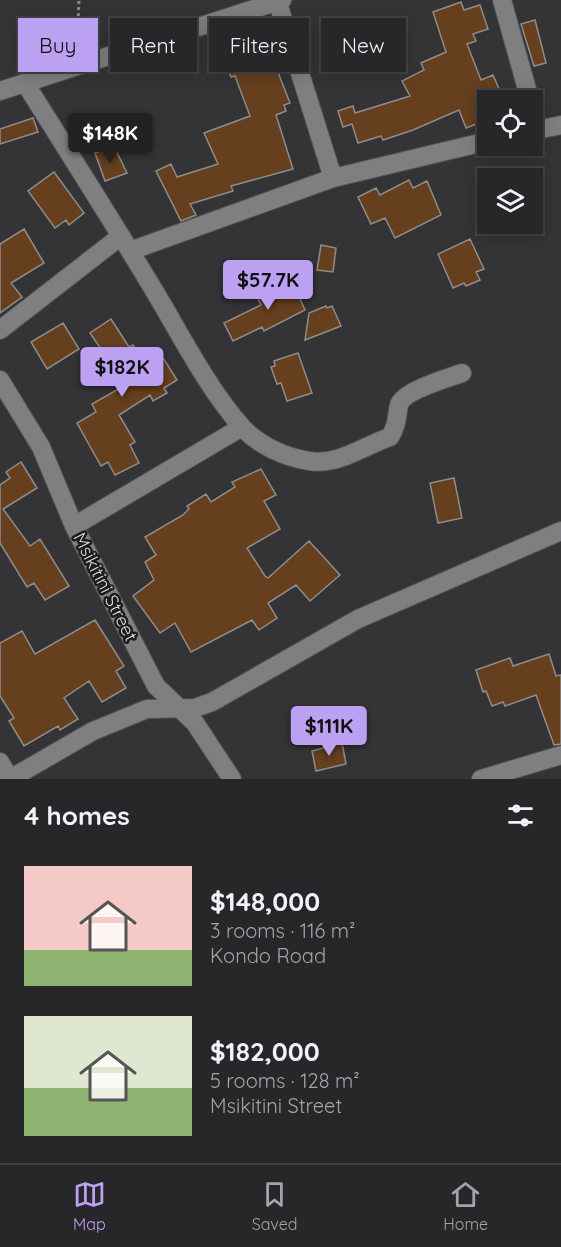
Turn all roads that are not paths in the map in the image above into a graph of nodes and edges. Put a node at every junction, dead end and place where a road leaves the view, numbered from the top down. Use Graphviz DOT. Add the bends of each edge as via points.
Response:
graph roads {
  1 [pos="279,0"];
  2 [pos="502,0"];
  3 [pos="26,83"];
  4 [pos="527,90"];
  5 [pos="0,91"];
  6 [pos="561,125"];
  7 [pos="543,129"];
  8 [pos="477,144"];
  9 [pos="333,178"];
  10 [pos="126,243"];
  11 [pos="0,330"];
  12 [pos="462,373"];
  13 [pos="0,380"];
  14 [pos="242,427"];
  15 [pos="74,526"];
  16 [pos="561,531"];
  17 [pos="178,708"];
  18 [pos="561,755"];
  19 [pos="0,762"];
  20 [pos="10,779"];
  21 [pos="232,779"];
  22 [pos="484,779"];
  1 -- 3 [label="street"];
  1 -- 9 [label="street"];
  2 -- 4 [label="street"];
  3 -- 5 [label="street"];
  3 -- 10 [label="street"];
  6 -- 7 [label="street"];
  8 -- 9 [label="street"];
  9 -- 10 [label="street"];
  10 -- 11 [label="street"];
  10 -- 14 [label="street"];
  12 -- 14 [label="street" via="406,395 399,404 399,423 390,437 330,461 310,461 268,448"];
  13 -- 15 [label="street, Msikitini Street" via="40,447"];
  14 -- 15 [label="street"];
  15 -- 17 [label="street, Msikitini Street" via="156,686"];
  16 -- 17 [label="street" via="358,619 212,702"];
  17 -- 20 [label="street" via="147,709 93,731"];
  17 -- 21 [label="street, Msikitini Street" via="195,723"];
  18 -- 22 [label="street"];
  19 -- 20 [label="street"];
}
